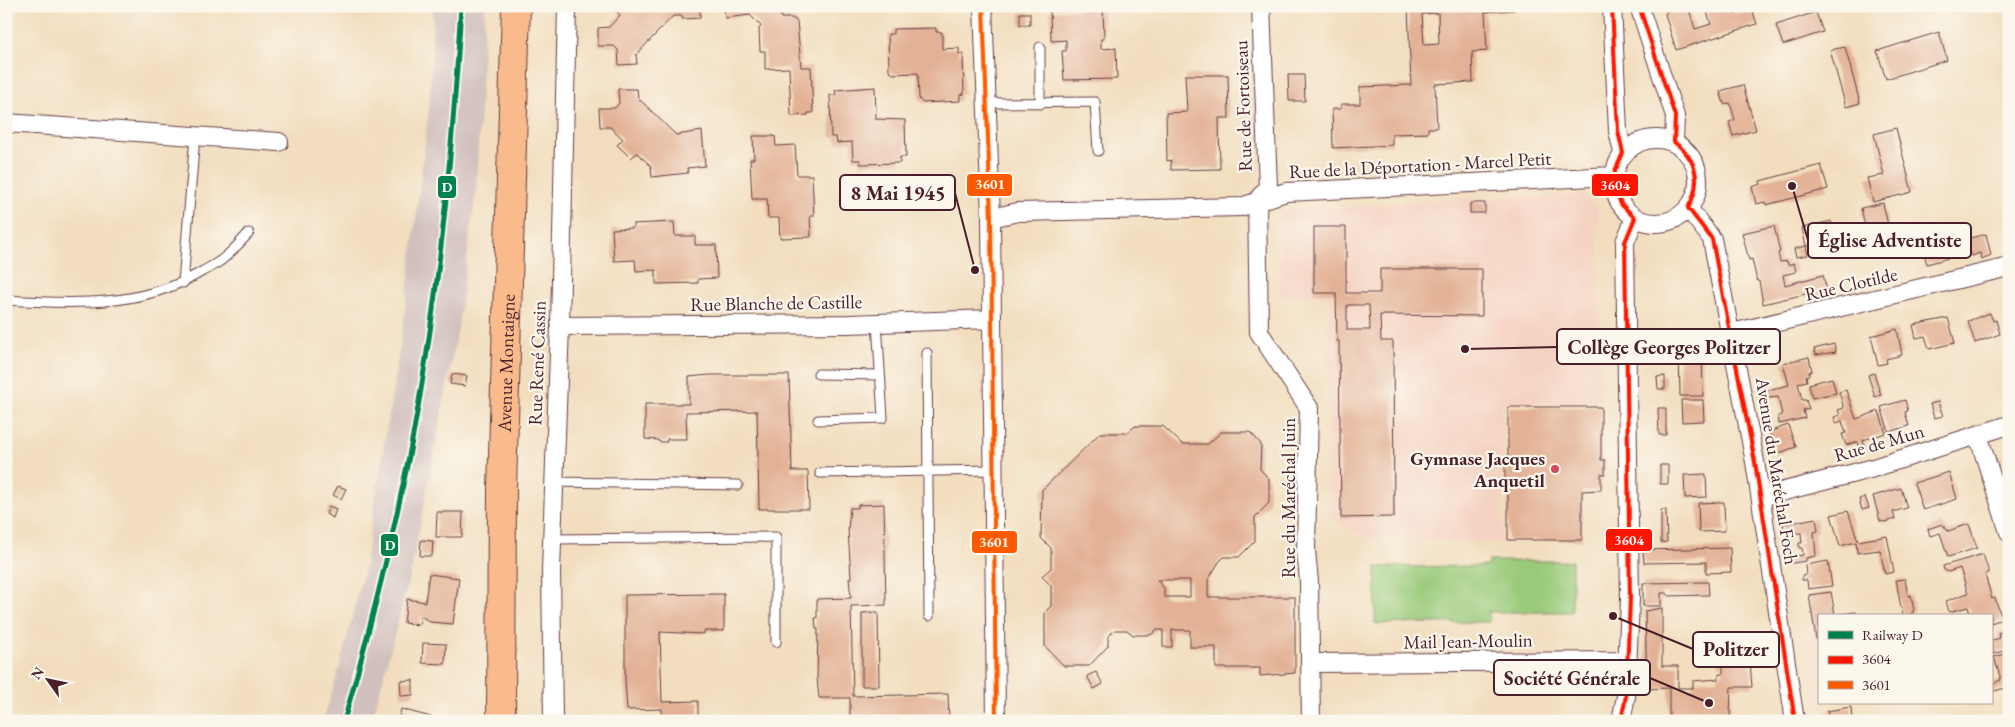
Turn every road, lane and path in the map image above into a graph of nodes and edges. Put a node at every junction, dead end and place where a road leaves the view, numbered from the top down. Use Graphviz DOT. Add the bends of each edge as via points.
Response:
graph roads {
  1 [pos="516,6"];
  2 [pos="567,6"];
  3 [pos="983,6"];
  4 [pos="1261,6"];
  5 [pos="1642,7"];
  6 [pos="1613,13"];
  7 [pos="1040,47"];
  8 [pos="986,103"];
  9 [pos="1040,104"];
  10 [pos="6,122"];
  11 [pos="195,136"];
  12 [pos="279,142"];
  13 [pos="1674,142"];
  14 [pos="1098,151"];
  15 [pos="1624,153"];
  16 [pos="1613,176"];
  17 [pos="1257,201"];
  18 [pos="1688,208"];
  19 [pos="991,218"];
  20 [pos="1635,218"];
  21 [pos="249,233"];
  22 [pos="2009,266"];
  23 [pos="183,283"];
  24 [pos="6,300"];
  25 [pos="992,319"];
  26 [pos="877,322"];
  27 [pos="560,326"];
  28 [pos="1732,333"];
  29 [pos="928,353"];
  30 [pos="818,374"];
  31 [pos="880,375"];
  32 [pos="818,420"];
  33 [pos="2009,425"];
  34 [pos="1978,435"];
  35 [pos="993,470"];
  36 [pos="927,471"];
  37 [pos="820,473"];
  38 [pos="554,482"];
  39 [pos="738,485"];
  40 [pos="1761,497"];
  41 [pos="2009,532"];
  42 [pos="552,539"];
  43 [pos="929,616"];
  44 [pos="776,642"];
  45 [pos="1627,661"];
  46 [pos="1310,663"];
  47 [pos="501,721"];
  48 [pos="553,721"];
  49 [pos="996,721"];
  50 [pos="1311,721"];
  51 [pos="1621,721"];
  52 [pos="1795,721"];
  1 -- 47 [label="main road, Avenue Montaigne" via="502,489"];
  2 -- 27 [label="street, Rue René Cassin"];
  3 -- 8 [label="street"];
  4 -- 17 [label="street, Rue de Fortoiseau" via="1268,187"];
  5 -- 6 [label="street"];
  5 -- 13 [label="street" via="1675,116"];
  6 -- 15 [label="street" via="1618,131"];
  7 -- 9 [label="lane"];
  8 -- 9 [label="lane"];
  8 -- 19 [label="street"];
  9 -- 14 [label="lane" via="1095,102"];
  10 -- 11 [label="street"];
  11 -- 12 [label="street"];
  11 -- 23 [label="lane"];
  13 -- 15 [label="street" via="1661,138 1647,139"];
  13 -- 18 [label="street" via="1685,149 1697,172 1695,197"];
  15 -- 16 [label="street"];
  16 -- 17 [label="street, Rue de la Déportation - Marcel Petit" via="1286,192"];
  16 -- 20 [label="street" via="1618,200"];
  17 -- 19 [label="street, Rue de la Déportation - Marcel Petit" via="1241,206 1018,212"];
  17 -- 46 [label="street, Rue du Maréchal Juin" via="1259,332 1310,408 1306,550"];
  18 -- 20 [label="street" via="1669,221 1646,222"];
  18 -- 28 [label="street, Avenue du Maréchal Foch" via="1712,239"];
  19 -- 25 [label="street"];
  20 -- 45 [label="street" via="1625,242 1630,537"];
  21 -- 23 [label="lane" via="225,258"];
  22 -- 28 [label="street, Rue Clotilde"];
  23 -- 24 [label="lane" via="148,296 106,303"];
  25 -- 26 [label="street, Rue Blanche de Castille"];
  25 -- 35 [label="street"];
  26 -- 27 [label="street, Rue Blanche de Castille"];
  26 -- 31 [label="lane"];
  27 -- 38 [label="street, Rue René Cassin"];
  28 -- 40 [label="street, Avenue du Maréchal Foch"];
  29 -- 36 [label="lane"];
  30 -- 31 [label="lane"];
  31 -- 32 [label="lane" via="883,418"];
  33 -- 34 [label="street, Rue de Mun"];
  34 -- 40 [label="street, Rue de Mun" via="1870,469"];
  34 -- 41 [label="street"];
  35 -- 36 [label="lane"];
  35 -- 49 [label="street"];
  36 -- 37 [label="lane"];
  36 -- 43 [label="lane"];
  38 -- 39 [label="lane"];
  38 -- 42 [label="street, Rue René Cassin"];
  40 -- 52 [label="street, Avenue du Maréchal Foch"];
  42 -- 44 [label="lane" via="776,538"];
  42 -- 48 [label="street, Rue René Cassin"];
  45 -- 46 [label="street, Mail Jean-Moulin"];
  45 -- 51 [label="street"];
  46 -- 50 [label="street, Rue du Maréchal Juin"];
}
